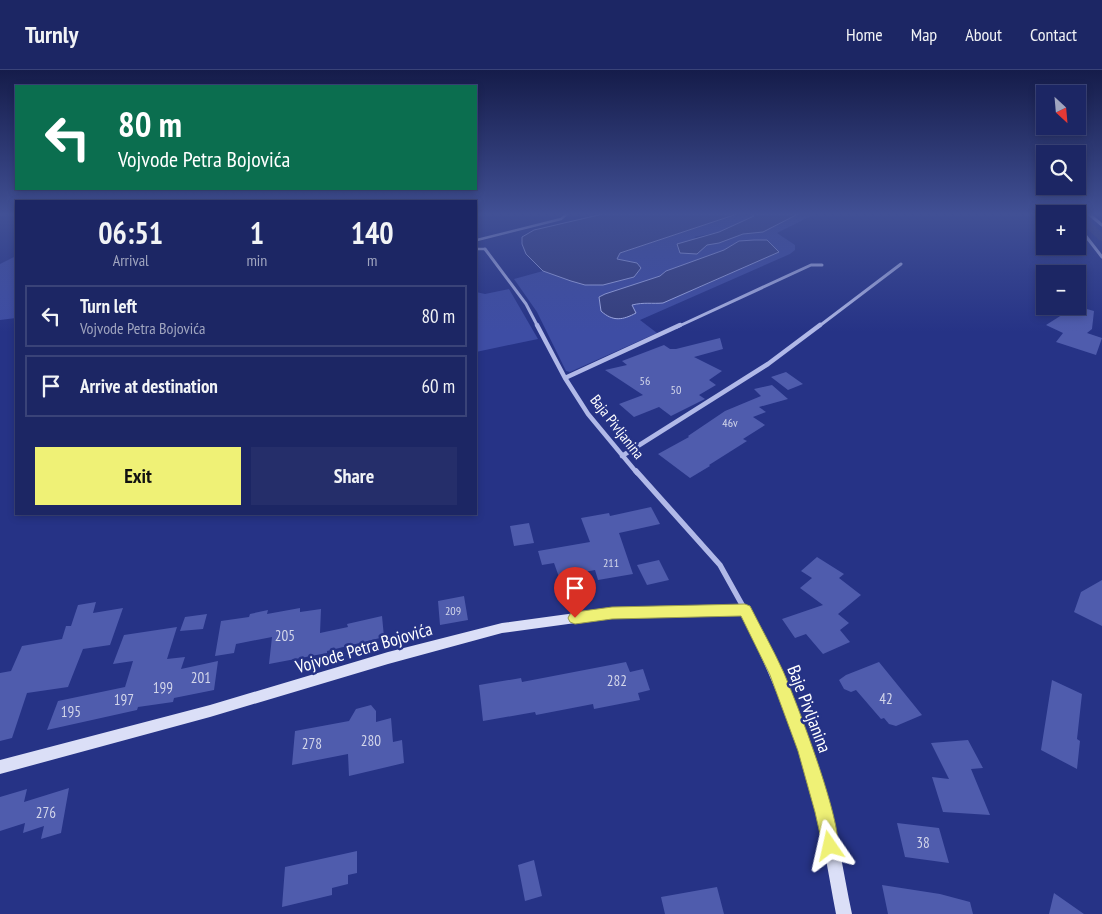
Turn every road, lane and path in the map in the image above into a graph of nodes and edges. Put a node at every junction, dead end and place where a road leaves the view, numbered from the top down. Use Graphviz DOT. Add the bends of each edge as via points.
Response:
graph roads {
  1 [pos="488,253"];
  2 [pos="901,264"];
  3 [pos="822,265"];
  4 [pos="566,378"];
  5 [pos="622,456"];
  6 [pos="745,610"];
  7 [pos="0,767"];
  8 [pos="844,914"];
  1 -- 4 [label="street, Baja Pivljanina" via="526,304"];
  2 -- 5 [label="street" via="768,364"];
  3 -- 4 [label="street" via="811,265"];
  4 -- 5 [label="street, Baja Pivljanina" via="588,414"];
  5 -- 6 [label="street, Baja Pivljanina" via="720,565"];
  6 -- 7 [label="street, Vojvode Petra Bojovića" via="612,613 502,628"];
  6 -- 8 [label="street, Baje Pivljanina" via="776,674 806,751 824,812"];
}
